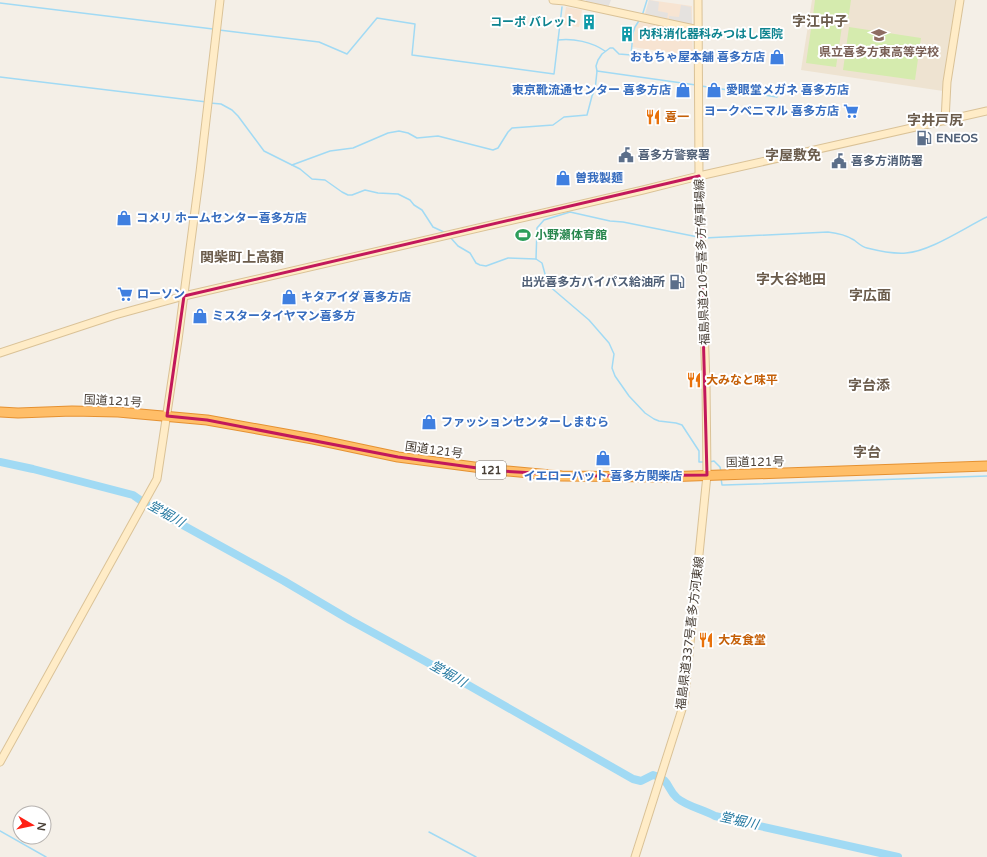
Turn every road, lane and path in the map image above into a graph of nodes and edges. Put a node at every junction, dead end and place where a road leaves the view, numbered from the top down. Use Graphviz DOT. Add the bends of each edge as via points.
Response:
graph roads {
  1 [pos="220,0"];
  2 [pos="554,0"];
  3 [pos="698,0"];
  4 [pos="960,0"];
  5 [pos="699,30"];
  6 [pos="987,111"];
  7 [pos="945,121"];
  8 [pos="699,176"];
  9 [pos="184,296"];
  10 [pos="0,353"];
  11 [pos="0,412"];
  12 [pos="167,416"];
  13 [pos="987,466"];
  14 [pos="707,475"];
  15 [pos="0,762"];
  16 [pos="635,857"];
  1 -- 9 [label="street"];
  2 -- 5 [label="street"];
  3 -- 5 [label="street, 福島県道210号喜多方停車場線"];
  4 -- 7 [label="street" via="947,82"];
  5 -- 8 [label="street, 福島県道210号喜多方停車場線"];
  6 -- 7 [label="street"];
  7 -- 8 [label="street"];
  8 -- 9 [label="street"];
  8 -- 14 [label="street, 福島県道210号喜多方停車場線"];
  9 -- 10 [label="street" via="115,315"];
  9 -- 12 [label="street"];
  11 -- 12 [label="highway, 国道121号 / 121" via="118,412"];
  12 -- 14 [label="highway, 国道121号 / 121" via="207,420 398,457 499,470 582,476"];
  12 -- 15 [label="street" via="157,479"];
  13 -- 14 [label="highway, 国道121号 / 121"];
  14 -- 16 [label="street, 福島県道337号喜多方河東線" via="684,703"];
}
